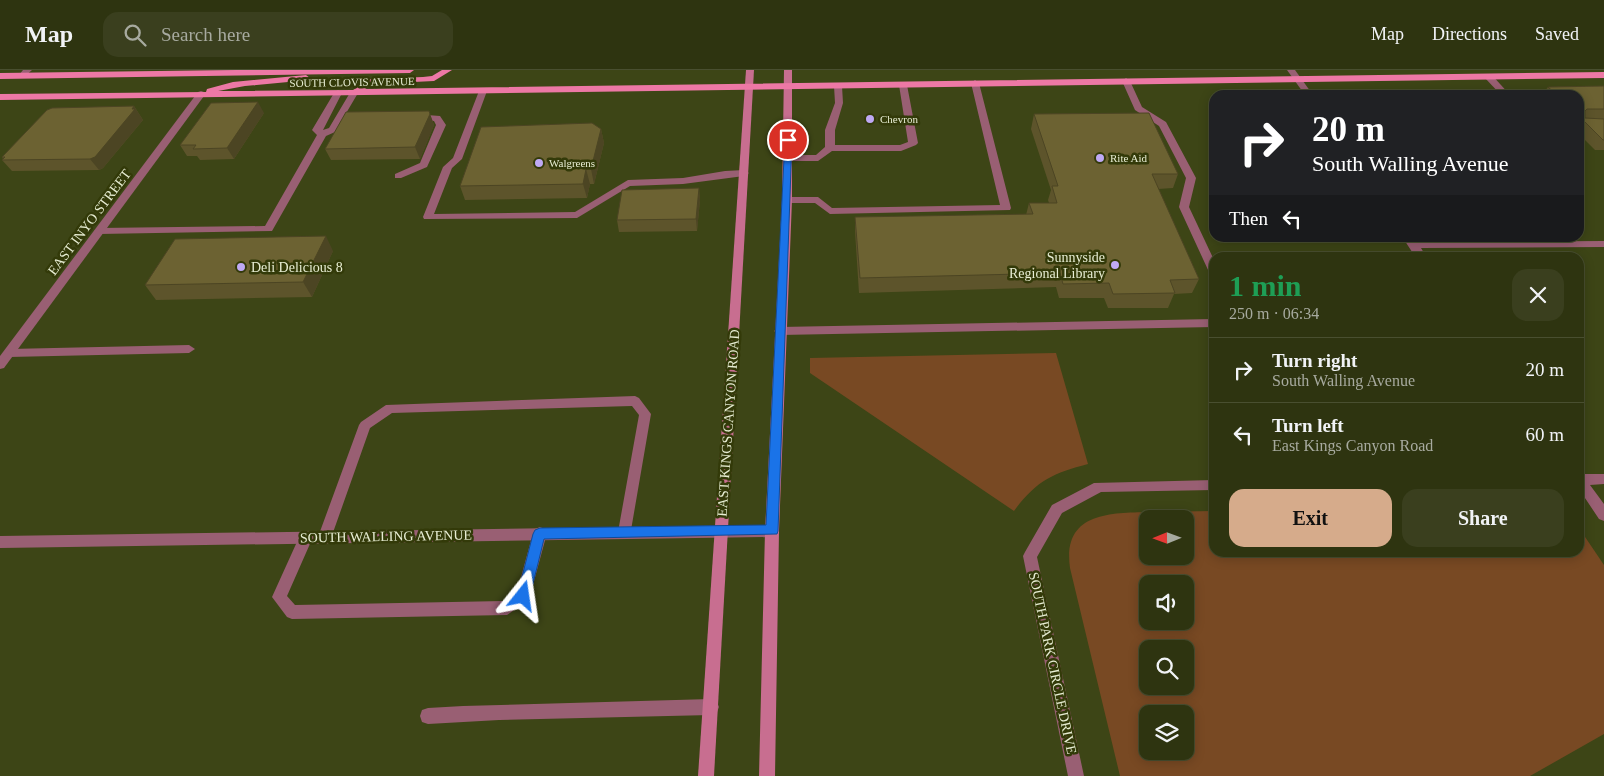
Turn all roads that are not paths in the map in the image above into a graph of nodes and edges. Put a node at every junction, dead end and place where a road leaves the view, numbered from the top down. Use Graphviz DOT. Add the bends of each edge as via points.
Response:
graph roads {
  1 [pos="332,70"];
  2 [pos="410,70"];
  3 [pos="448,70"];
  4 [pos="750,70"];
  5 [pos="788,70"];
  6 [pos="1291,70"];
  7 [pos="261,71"];
  8 [pos="96,72"];
  9 [pos="25,73"];
  10 [pos="1604,75"];
  11 [pos="0,76"];
  12 [pos="1488,76"];
  13 [pos="1298,79"];
  14 [pos="1126,81"];
  15 [pos="975,83"];
  16 [pos="0,85"];
  17 [pos="904,85"];
  18 [pos="838,86"];
  19 [pos="788,87"];
  20 [pos="750,88"];
  21 [pos="1306,90"];
  22 [pos="1501,90"];
  23 [pos="483,91"];
  24 [pos="338,93"];
  25 [pos="354,93"];
  26 [pos="201,94"];
  27 [pos="0,97"];
  28 [pos="403,117"];
  29 [pos="322,134"];
  30 [pos="830,148"];
  31 [pos="788,158"];
  32 [pos="744,174"];
  33 [pos="398,176"];
  34 [pos="787,200"];
  35 [pos="99,232"];
  36 [pos="1475,242"];
  37 [pos="1604,244"];
  38 [pos="1209,261"];
  39 [pos="1209,323"];
  40 [pos="780,331"];
  41 [pos="189,349"];
  42 [pos="9,353"];
  43 [pos="0,365"];
  44 [pos="1604,479"];
  45 [pos="1584,480"];
  46 [pos="1209,485"];
  47 [pos="1584,487"];
  48 [pos="1604,515"];
  49 [pos="721,531"];
  50 [pos="772,531"];
  51 [pos="625,532"];
  52 [pos="540,534"];
  53 [pos="306,537"];
  54 [pos="325,537"];
  55 [pos="0,542"];
  56 [pos="711,707"];
  57 [pos="428,716"];
  58 [pos="706,776"];
  59 [pos="767,776"];
  60 [pos="1076,776"];
  1 -- 2 [label="main road, SOUTH CLOVIS AVENUE"];
  1 -- 7 [label="main road, SOUTH CLOVIS AVENUE"];
  1 -- 26 [label="main road" via="295,80 227,84"];
  3 -- 25 [label="main road" via="422,80 371,82"];
  4 -- 20 [label="main road, EAST KINGS CANYON ROAD"];
  5 -- 19 [label="main road"];
  6 -- 13 [label="street"];
  7 -- 8 [label="main road, SOUTH CLOVIS AVENUE"];
  8 -- 9 [label="main road, SOUTH CLOVIS AVENUE"];
  9 -- 11 [label="main road, SOUTH CLOVIS AVENUE"];
  9 -- 16 [label="main road"];
  10 -- 12 [label="main road, SOUTH CLOVIS AVENUE"];
  12 -- 13 [label="main road, SOUTH CLOVIS AVENUE"];
  12 -- 22 [label="street"];
  13 -- 14 [label="main road, SOUTH CLOVIS AVENUE"];
  13 -- 21 [label="street"];
  14 -- 15 [label="main road, SOUTH CLOVIS AVENUE"];
  14 -- 38 [label="street" via="1138,108 1163,124 1191,178 1184,207"];
  15 -- 17 [label="main road, SOUTH CLOVIS AVENUE"];
  15 -- 34 [label="street" via="1006,208 830,211 818,200"];
  17 -- 18 [label="main road, SOUTH CLOVIS AVENUE"];
  17 -- 30 [label="street" via="913,143 901,148"];
  18 -- 19 [label="main road, SOUTH CLOVIS AVENUE"];
  18 -- 30 [label="street" via="839,103 830,130"];
  19 -- 20 [label="main road, SOUTH CLOVIS AVENUE"];
  19 -- 31 [label="main road"];
  20 -- 23 [label="main road, SOUTH CLOVIS AVENUE"];
  20 -- 32 [label="main road, EAST KINGS CANYON ROAD"];
  23 -- 25 [label="main road, SOUTH CLOVIS AVENUE"];
  23 -- 32 [label="street" via="457,159 448,167 428,217 577,215 628,183"];
  24 -- 25 [label="main road, SOUTH CLOVIS AVENUE"];
  24 -- 26 [label="main road, SOUTH CLOVIS AVENUE"];
  24 -- 29 [label="street" via="317,130"];
  25 -- 29 [label="street" via="344,118 332,130"];
  26 -- 27 [label="main road, SOUTH CLOVIS AVENUE"];
  26 -- 35 [label="street, EAST INYO STREET"];
  28 -- 33 [label="street" via="437,118 441,125 424,165"];
  29 -- 35 [label="street" via="268,230"];
  30 -- 31 [label="street" via="818,158"];
  31 -- 34 [label="main road"];
  32 -- 49 [label="main road, EAST KINGS CANYON ROAD"];
  34 -- 40 [label="main road"];
  35 -- 42 [label="street, EAST INYO STREET"];
  36 -- 37 [label="street"];
  39 -- 40 [label="street"];
  40 -- 50 [label="main road"];
  41 -- 42 [label="street"];
  42 -- 43 [label="street, EAST INYO STREET"];
  44 -- 45 [label="street"];
  46 -- 60 [label="street, SOUTH PARK CIRCLE DRIVE" via="1099,487 1057,509 1030,556"];
  47 -- 48 [label="street"];
  49 -- 50 [label="street, SOUTH WALLING AVENUE"];
  49 -- 51 [label="street, SOUTH WALLING AVENUE"];
  49 -- 56 [label="main road, EAST KINGS CANYON ROAD"];
  50 -- 59 [label="main road"];
  51 -- 52 [label="street, SOUTH WALLING AVENUE"];
  51 -- 54 [label="street" via="645,414 635,402 390,408 365,425"];
  52 -- 53 [label="street" via="523,596 507,608 292,612 279,597"];
  52 -- 54 [label="street, SOUTH WALLING AVENUE"];
  53 -- 54 [label="street, SOUTH WALLING AVENUE"];
  53 -- 55 [label="street, SOUTH WALLING AVENUE"];
  56 -- 57 [label="street" via="475,712"];
  56 -- 58 [label="main road, EAST KINGS CANYON ROAD"];
}
